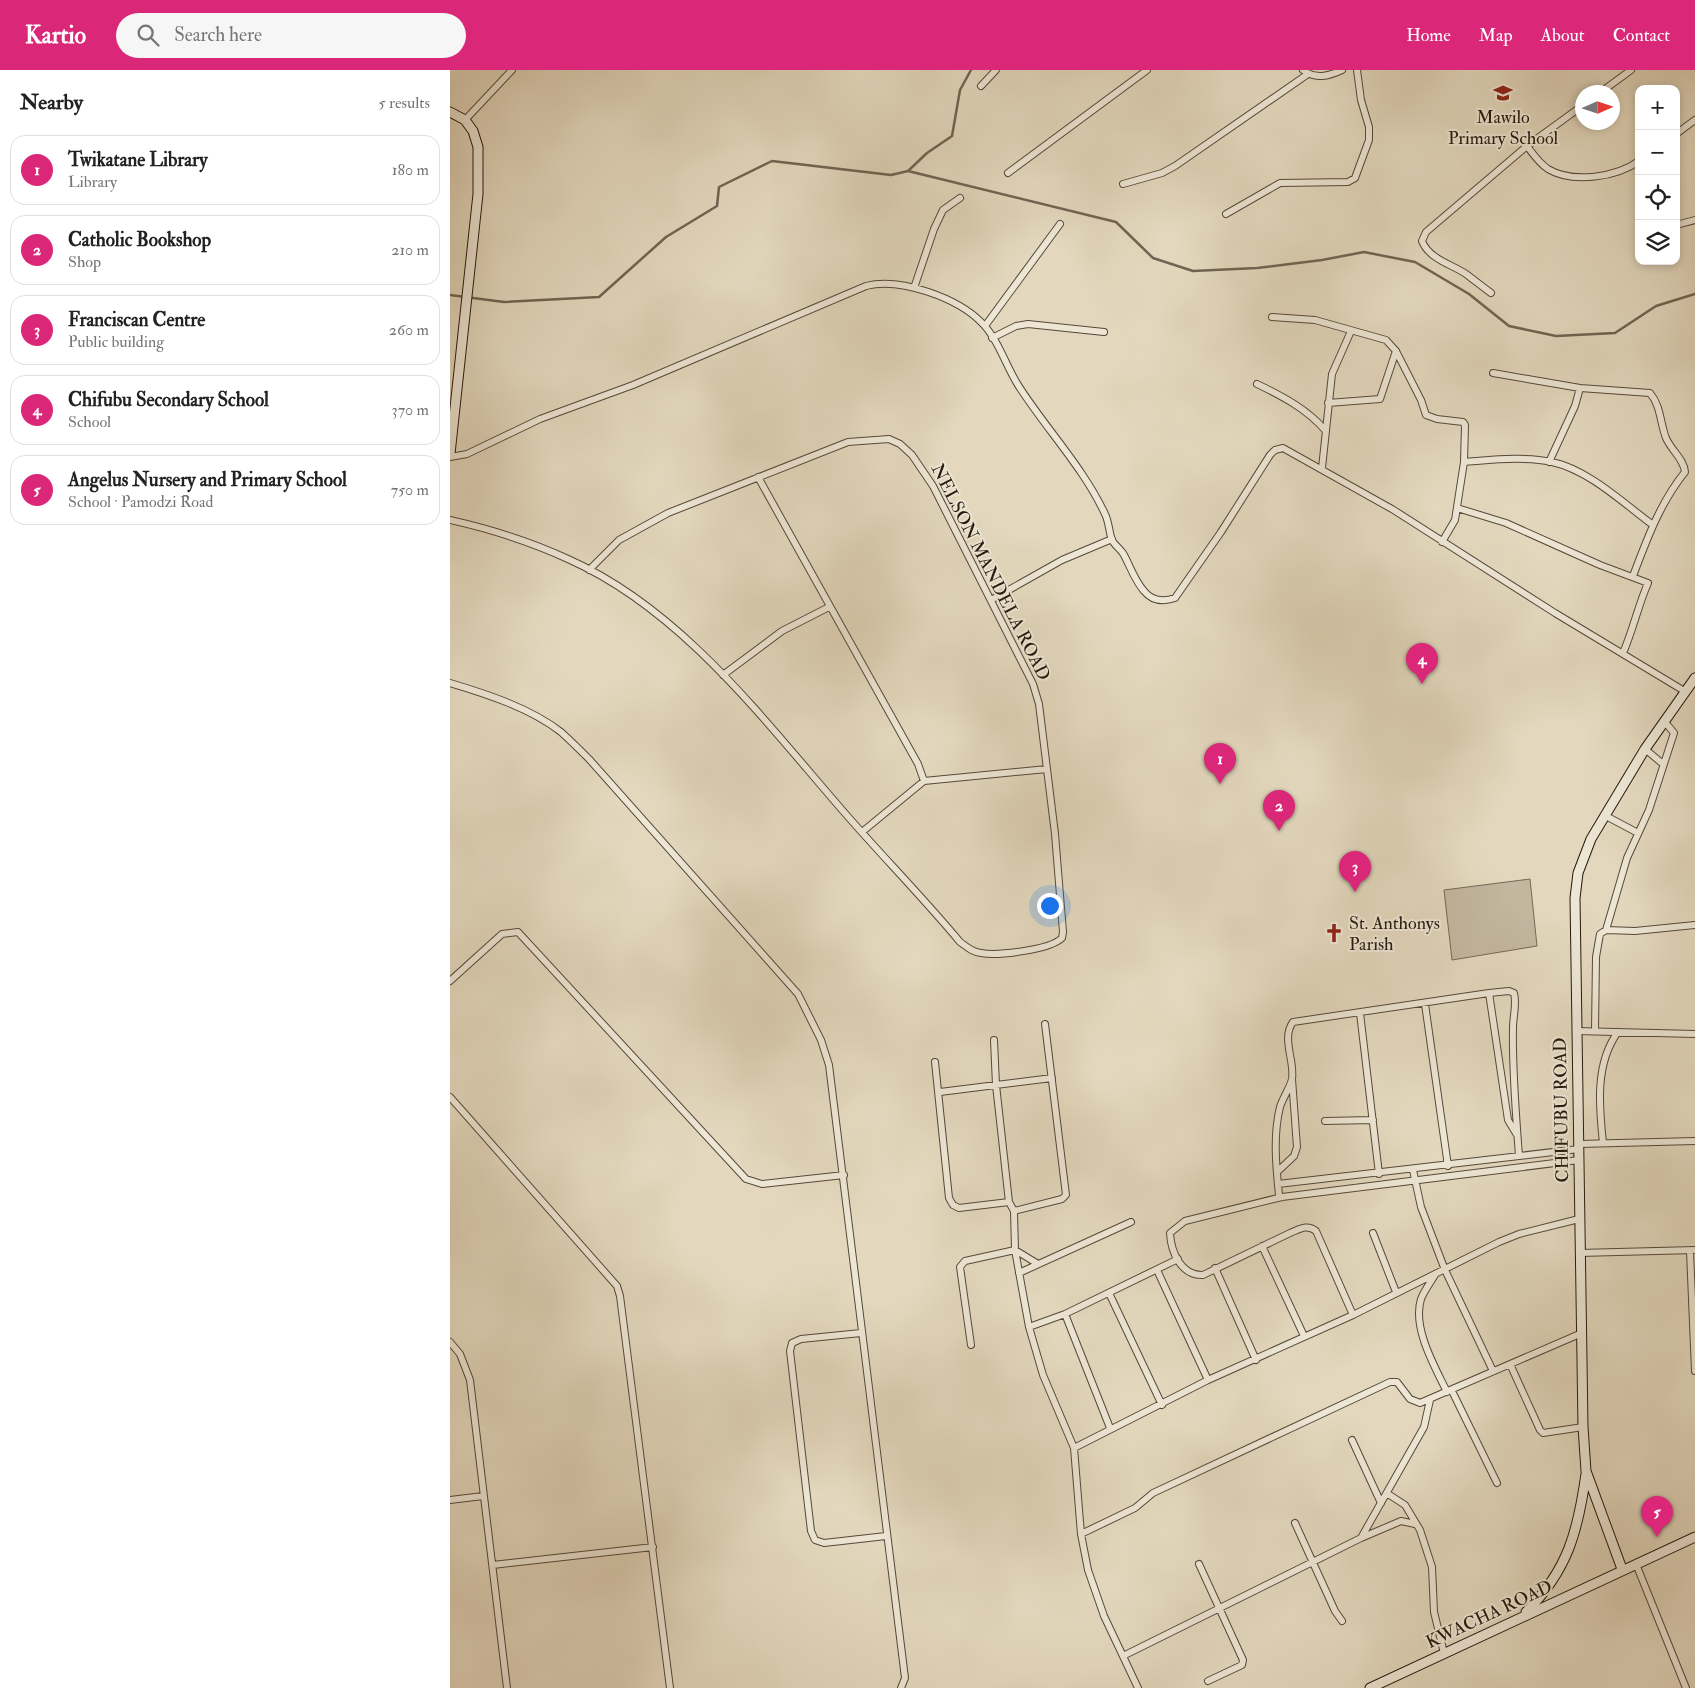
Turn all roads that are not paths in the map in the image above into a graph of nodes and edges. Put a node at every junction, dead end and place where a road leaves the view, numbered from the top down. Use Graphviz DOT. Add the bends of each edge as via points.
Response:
graph roads {
  1 [pos="512,70"];
  2 [pos="996,70"];
  3 [pos="1148,70"];
  4 [pos="1342,70"];
  5 [pos="1357,70"];
  6 [pos="1631,70"];
  7 [pos="1306,72"];
  8 [pos="1611,85"];
  9 [pos="981,86"];
  10 [pos="1575,111"];
  11 [pos="450,112"];
  12 [pos="465,120"];
  13 [pos="1695,120"];
  14 [pos="1680,131"];
  15 [pos="1527,146"];
  16 [pos="1635,163"];
  17 [pos="1008,173"];
  18 [pos="1122,184"];
  19 [pos="960,198"];
  20 [pos="1226,214"];
  21 [pos="1695,220"];
  22 [pos="1060,224"];
  23 [pos="1680,224"];
  24 [pos="914,288"];
  25 [pos="1491,294"];
  26 [pos="1272,317"];
  27 [pos="985,326"];
  28 [pos="1351,331"];
  29 [pos="1104,332"];
  30 [pos="992,338"];
  31 [pos="1396,351"];
  32 [pos="1493,373"];
  33 [pos="1257,384"];
  34 [pos="1580,388"];
  35 [pos="1328,403"];
  36 [pos="1325,430"];
  37 [pos="450,456"];
  38 [pos="1464,462"];
  39 [pos="1549,462"];
  40 [pos="1322,468"];
  41 [pos="758,477"];
  42 [pos="1457,508"];
  43 [pos="450,520"];
  44 [pos="1653,525"];
  45 [pos="1112,539"];
  46 [pos="1442,542"];
  47 [pos="589,570"];
  48 [pos="1633,576"];
  49 [pos="991,600"];
  50 [pos="829,607"];
  51 [pos="1623,654"];
  52 [pos="723,676"];
  53 [pos="1695,678"];
  54 [pos="450,683"];
  55 [pos="1686,692"];
  56 [pos="1665,722"];
  57 [pos="1646,749"];
  58 [pos="1663,764"];
  59 [pos="1047,769"];
  60 [pos="924,781"];
  61 [pos="1604,815"];
  62 [pos="862,832"];
  63 [pos="1638,833"];
  64 [pos="1695,926"];
  65 [pos="1606,930"];
  66 [pos="450,981"];
  67 [pos="1489,993"];
  68 [pos="1425,1004"];
  69 [pos="1360,1013"];
  70 [pos="1045,1024"];
  71 [pos="1576,1031"];
  72 [pos="1595,1031"];
  73 [pos="1618,1032"];
  74 [pos="1695,1034"];
  75 [pos="994,1040"];
  76 [pos="935,1062"];
  77 [pos="1052,1078"];
  78 [pos="1292,1079"];
  79 [pos="996,1085"];
  80 [pos="940,1092"];
  81 [pos="450,1097"];
  82 [pos="1373,1120"];
  83 [pos="1325,1121"];
  84 [pos="1518,1136"];
  85 [pos="1695,1142"];
  86 [pos="1603,1143"];
  87 [pos="1579,1146"];
  88 [pos="1520,1156"];
  89 [pos="1579,1160"];
  90 [pos="1477,1162"];
  91 [pos="1448,1166"];
  92 [pos="1413,1170"];
  93 [pos="1277,1172"];
  94 [pos="1479,1172"];
  95 [pos="1379,1174"];
  96 [pos="844,1175"];
  97 [pos="1350,1177"];
  98 [pos="1415,1180"];
  99 [pos="1278,1184"];
  100 [pos="1352,1187"];
  101 [pos="1282,1197"];
  102 [pos="1009,1202"];
  103 [pos="1014,1211"];
  104 [pos="1579,1219"];
  105 [pos="1131,1222"];
  106 [pos="1373,1233"];
  107 [pos="1262,1246"];
  108 [pos="1015,1250"];
  109 [pos="1693,1251"];
  110 [pos="1579,1253"];
  111 [pos="1178,1259"];
  112 [pos="1038,1264"];
  113 [pos="1215,1268"];
  114 [pos="1157,1270"];
  115 [pos="1445,1270"];
  116 [pos="1019,1272"];
  117 [pos="1435,1275"];
  118 [pos="1396,1292"];
  119 [pos="1109,1294"];
  120 [pos="1065,1314"];
  121 [pos="1353,1315"];
  122 [pos="1029,1327"];
  123 [pos="861,1333"];
  124 [pos="1582,1333"];
  125 [pos="1304,1336"];
  126 [pos="450,1342"];
  127 [pos="971,1345"];
  128 [pos="1256,1360"];
  129 [pos="1510,1364"];
  130 [pos="1695,1371"];
  131 [pos="1493,1372"];
  132 [pos="1208,1380"];
  133 [pos="1450,1391"];
  134 [pos="1430,1400"];
  135 [pos="1162,1405"];
  136 [pos="1110,1428"];
  137 [pos="1583,1428"];
  138 [pos="1352,1440"];
  139 [pos="1074,1448"];
  140 [pos="1586,1471"];
  141 [pos="1498,1484"];
  142 [pos="1388,1494"];
  143 [pos="483,1496"];
  144 [pos="450,1500"];
  145 [pos="1381,1503"];
  146 [pos="1295,1523"];
  147 [pos="1415,1524"];
  148 [pos="1081,1534"];
  149 [pos="886,1536"];
  150 [pos="1695,1537"];
  151 [pos="1361,1538"];
  152 [pos="653,1547"];
  153 [pos="1313,1561"];
  154 [pos="1199,1564"];
  155 [pos="1636,1564"];
  156 [pos="493,1565"];
  157 [pos="1622,1569"];
  158 [pos="1219,1608"];
  159 [pos="1521,1617"];
  160 [pos="1342,1622"];
  161 [pos="1444,1653"];
  162 [pos="1123,1656"];
  163 [pos="1208,1681"];
  164 [pos="508,1688"];
  165 [pos="670,1688"];
  166 [pos="901,1688"];
  167 [pos="1138,1688"];
  168 [pos="1370,1688"];
  169 [pos="1686,1688"];
  1 -- 12 [label="street"];
  2 -- 9 [label="street"];
  3 -- 17 [label="street"];
  4 -- 7 [label="street" via="1326,76"];
  5 -- 20 [label="street" via="1369,140 1355,178 1348,182 1280,183"];
  6 -- 8 [label="street"];
  7 -- 18 [label="street" via="1175,166"];
  10 -- 15 [label="street"];
  11 -- 12 [label="main road"];
  12 -- 37 [label="main road" via="478,147 478,194"];
  13 -- 14 [label="street"];
  15 -- 16 [label="street" via="1549,170 1568,176 1621,172"];
  15 -- 25 [label="street" via="1426,232 1422,241 1424,248 1464,272"];
  19 -- 24 [label="street" via="943,210"];
  21 -- 23 [label="street"];
  22 -- 27 [label="street"];
  24 -- 27 [label="street" via="948,299"];
  24 -- 37 [label="street" via="882,284 866,286 625,388 540,419 467,454"];
  26 -- 28 [label="street" via="1315,320"];
  27 -- 30 [label="street"];
  28 -- 31 [label="street" via="1386,340"];
  28 -- 35 [label="street" via="1332,374"];
  29 -- 30 [label="street" via="1028,324"];
  30 -- 45 [label="street" via="1018,385 1090,486 1106,515"];
  31 -- 35 [label="street" via="1380,399"];
  31 -- 38 [label="street" via="1426,415 1458,420 1465,425"];
  32 -- 34 [label="street"];
  33 -- 36 [label="street" via="1314,417"];
  34 -- 39 [label="street"];
  34 -- 44 [label="street" via="1650,394 1656,401 1666,439 1685,466 1685,472 1665,499"];
  35 -- 36 [label="street"];
  36 -- 40 [label="street"];
  38 -- 39 [label="street" via="1496,459"];
  38 -- 42 [label="street"];
  39 -- 44 [label="street" via="1598,484"];
  40 -- 45 [label="street" via="1283,448 1275,450 1175,598 1151,597 1143,590"];
  40 -- 46 [label="street"];
  41 -- 47 [label="street, NELSON MANDELA ROAD" via="668,513 640,528 619,540"];
  41 -- 49 [label="street, NELSON MANDELA ROAD" via="848,442 889,439 900,444 928,479"];
  41 -- 50 [label="street"];
  42 -- 46 [label="street" via="1456,520"];
  42 -- 48 [label="street" via="1506,523 1600,565"];
  43 -- 47 [label="street, NELSON MANDELA ROAD" via="530,544"];
  44 -- 48 [label="street"];
  45 -- 49 [label="street" via="1062,560"];
  46 -- 51 [label="street"];
  47 -- 52 [label="street, NELSON MANDELA ROAD" via="658,616"];
  48 -- 51 [label="street" via="1648,583"];
  49 -- 59 [label="street, NELSON MANDELA ROAD" via="1033,684 1039,704"];
  50 -- 52 [label="street" via="782,631"];
  50 -- 60 [label="street" via="918,764"];
  51 -- 55 [label="street"];
  52 -- 62 [label="street, NELSON MANDELA ROAD"];
  53 -- 55 [label="main road, CHIFUBU ROAD"];
  54 -- 96 [label="street" via="503,701 560,732 589,759 798,994 821,1040 829,1065"];
  55 -- 56 [label="main road, CHIFUBU ROAD"];
  56 -- 57 [label="main road, CHIFUBU ROAD"];
  56 -- 58 [label="street" via="1674,733 1674,740"];
  57 -- 58 [label="street"];
  57 -- 61 [label="main road, CHIFUBU ROAD"];
  58 -- 63 [label="street" via="1649,810"];
  59 -- 60 [label="street"];
  59 -- 62 [label="street, NELSON MANDELA ROAD" via="1063,932 1062,938 1049,946 1002,953 982,954 970,950"];
  60 -- 62 [label="street"];
  61 -- 63 [label="street"];
  61 -- 71 [label="main road, CHIFUBU ROAD" via="1578,873 1575,898"];
  63 -- 65 [label="street" via="1627,858"];
  64 -- 65 [label="street"];
  65 -- 72 [label="street" via="1600,934 1596,957"];
  66 -- 96 [label="street" via="502,934 518,932 746,1179 762,1184"];
  67 -- 68 [label="street"];
  67 -- 84 [label="street" via="1508,1120"];
  67 -- 84 [label="street" via="1509,991 1516,999 1513,1028"];
  68 -- 69 [label="street"];
  68 -- 91 [label="street"];
  69 -- 78 [label="street" via="1293,1022 1288,1031"];
  69 -- 82 [label="street"];
  70 -- 77 [label="street"];
  71 -- 72 [label="street"];
  71 -- 87 [label="main road, CHIFUBU ROAD"];
  72 -- 73 [label="street"];
  73 -- 74 [label="street"];
  73 -- 86 [label="street" via="1609,1044 1602,1076"];
  75 -- 79 [label="street"];
  76 -- 80 [label="street"];
  77 -- 79 [label="street"];
  77 -- 103 [label="street" via="1066,1195 1062,1199"];
  78 -- 93 [label="street" via="1280,1106 1277,1123"];
  78 -- 93 [label="street" via="1297,1147 1294,1156"];
  79 -- 80 [label="street"];
  79 -- 102 [label="street"];
  80 -- 102 [label="street" via="949,1198 953,1205 959,1208"];
  81 -- 152 [label="street" via="617,1286"];
  82 -- 83 [label="street"];
  82 -- 95 [label="street"];
  84 -- 88 [label="street"];
  85 -- 86 [label="street"];
  86 -- 87 [label="street"];
  87 -- 88 [label="street"];
  87 -- 89 [label="main road, CHIFUBU ROAD"];
  88 -- 90 [label="street"];
  89 -- 94 [label="street"];
  89 -- 104 [label="main road, CHIFUBU ROAD"];
  90 -- 91 [label="street"];
  90 -- 94 [label="street"];
  91 -- 92 [label="street"];
  92 -- 95 [label="street"];
  92 -- 98 [label="street"];
  93 -- 99 [label="street"];
  94 -- 98 [label="street"];
  95 -- 97 [label="street"];
  96 -- 123 [label="street"];
  97 -- 99 [label="street"];
  97 -- 100 [label="street"];
  98 -- 100 [label="street"];
  98 -- 115 [label="street" via="1421,1208"];
  99 -- 101 [label="street"];
  100 -- 101 [label="street"];
  101 -- 111 [label="street" via="1185,1221 1170,1233"];
  102 -- 103 [label="street"];
  103 -- 108 [label="street"];
  104 -- 110 [label="main road, CHIFUBU ROAD"];
  104 -- 115 [label="street" via="1518,1234"];
  105 -- 112 [label="street"];
  106 -- 118 [label="street"];
  107 -- 113 [label="street"];
  107 -- 121 [label="street" via="1304,1227 1316,1231"];
  107 -- 125 [label="street"];
  108 -- 112 [label="street"];
  108 -- 116 [label="street"];
  108 -- 127 [label="street" via="965,1261 960,1267"];
  109 -- 110 [label="street"];
  109 -- 130 [label="street"];
  110 -- 124 [label="main road, CHIFUBU ROAD"];
  111 -- 113 [label="street" via="1186,1272 1193,1276"];
  111 -- 114 [label="street"];
  112 -- 116 [label="street"];
  113 -- 128 [label="street"];
  114 -- 119 [label="street"];
  114 -- 132 [label="street"];
  115 -- 117 [label="street"];
  115 -- 131 [label="street"];
  116 -- 122 [label="street"];
  117 -- 118 [label="street"];
  117 -- 133 [label="street" via="1421,1300 1422,1330 1425,1346"];
  118 -- 121 [label="street"];
  119 -- 120 [label="street"];
  119 -- 135 [label="street"];
  120 -- 122 [label="street"];
  120 -- 136 [label="street"];
  121 -- 125 [label="street"];
  122 -- 139 [label="street" via="1043,1375"];
  123 -- 149 [label="street"];
  123 -- 149 [label="street" via="801,1339 792,1343 790,1351 811,1531 815,1540 824,1543"];
  124 -- 129 [label="street"];
  124 -- 137 [label="main road, CHIFUBU ROAD"];
  125 -- 128 [label="street"];
  126 -- 143 [label="street" via="460,1354 470,1380"];
  128 -- 132 [label="street"];
  129 -- 131 [label="street"];
  129 -- 137 [label="street" via="1543,1434"];
  131 -- 133 [label="street"];
  132 -- 135 [label="street"];
  133 -- 134 [label="street"];
  133 -- 141 [label="street"];
  134 -- 142 [label="street" via="1424,1427"];
  134 -- 148 [label="street" via="1415,1402 1397,1382 1390,1382 1153,1493 1135,1508"];
  135 -- 136 [label="street"];
  136 -- 139 [label="street"];
  137 -- 140 [label="main road, CHIFUBU ROAD"];
  138 -- 145 [label="street"];
  139 -- 148 [label="street"];
  140 -- 157 [label="main road, CHIFUBU ROAD"];
  140 -- 159 [label="main road" via="1580,1519 1562,1566 1543,1595"];
  142 -- 145 [label="street"];
  142 -- 147 [label="street" via="1405,1505"];
  143 -- 144 [label="street"];
  143 -- 156 [label="street"];
  145 -- 151 [label="street"];
  146 -- 153 [label="street"];
  147 -- 151 [label="street" via="1401,1521"];
  147 -- 161 [label="street" via="1432,1567 1434,1612"];
  148 -- 162 [label="street" via="1093,1586"];
  149 -- 166 [label="street" via="905,1678"];
  150 -- 155 [label="main road, KWACHA ROAD"];
  151 -- 153 [label="street"];
  152 -- 156 [label="street"];
  152 -- 165 [label="street"];
  153 -- 158 [label="street"];
  153 -- 160 [label="street"];
  154 -- 158 [label="street"];
  155 -- 157 [label="main road, KWACHA ROAD"];
  155 -- 169 [label="street"];
  156 -- 164 [label="street"];
  157 -- 159 [label="main road, KWACHA ROAD"];
  158 -- 162 [label="street"];
  158 -- 163 [label="street" via="1243,1660 1242,1666"];
  159 -- 161 [label="main road, KWACHA ROAD"];
  161 -- 168 [label="main road, KWACHA ROAD"];
  162 -- 167 [label="street"];
}
